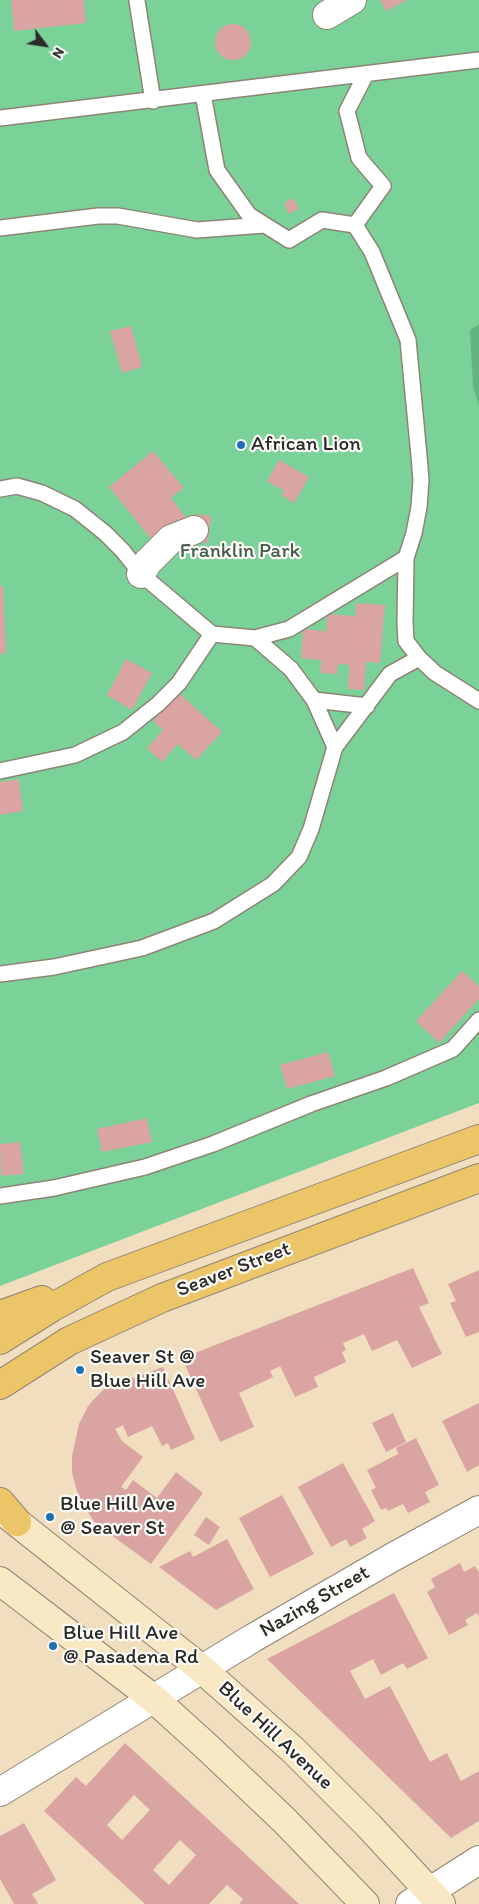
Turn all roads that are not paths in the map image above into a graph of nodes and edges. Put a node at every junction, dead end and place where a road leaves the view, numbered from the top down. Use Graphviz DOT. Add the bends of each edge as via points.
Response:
graph roads {
  1 [pos="352,0"];
  2 [pos="137,1"];
  3 [pos="327,15"];
  4 [pos="479,60"];
  5 [pos="366,74"];
  6 [pos="203,94"];
  7 [pos="153,100"];
  8 [pos="0,118"];
  9 [pos="264,225"];
  10 [pos="354,225"];
  11 [pos="0,228"];
  12 [pos="0,489"];
  13 [pos="194,530"];
  14 [pos="406,558"];
  15 [pos="141,574"];
  16 [pos="212,634"];
  17 [pos="255,638"];
  18 [pos="418,658"];
  19 [pos="314,700"];
  20 [pos="479,700"];
  21 [pos="367,706"];
  22 [pos="335,746"];
  23 [pos="0,770"];
  24 [pos="0,974"];
  25 [pos="479,1020"];
  26 [pos="479,1138"];
  27 [pos="479,1178"];
  28 [pos="0,1196"];
  29 [pos="107,1277"];
  30 [pos="0,1315"];
  31 [pos="0,1340"];
  32 [pos="10,1378"];
  33 [pos="0,1400"];
  34 [pos="479,1510"];
  35 [pos="6,1511"];
  36 [pos="0,1581"];
  37 [pos="204,1670"];
  38 [pos="154,1699"];
  39 [pos="0,1792"];
  40 [pos="479,1860"];
  41 [pos="427,1899"];
  42 [pos="365,1904"];
  1 -- 3 [label="street"];
  2 -- 7 [label="lane"];
  4 -- 5 [label="lane"];
  5 -- 6 [label="lane"];
  5 -- 10 [label="lane" via="347,111 359,158 383,186"];
  6 -- 7 [label="lane"];
  6 -- 9 [label="lane" via="217,170 249,215"];
  7 -- 8 [label="lane"];
  9 -- 10 [label="lane" via="288,240 322,220"];
  9 -- 11 [label="lane" via="197,230 118,216 98,216"];
  10 -- 14 [label="lane" via="372,252 408,340 421,480 414,533"];
  12 -- 15 [label="lane" via="18,486 75,509 105,533"];
  13 -- 15 [label="street" via="171,539"];
  14 -- 17 [label="lane" via="289,629"];
  14 -- 18 [label="lane" via="406,641"];
  15 -- 16 [label="lane"];
  16 -- 17 [label="lane"];
  16 -- 23 [label="lane" via="179,683 123,732 75,755"];
  17 -- 19 [label="lane" via="291,669"];
  18 -- 20 [label="lane" via="435,673"];
  18 -- 21 [label="lane" via="390,674"];
  19 -- 21 [label="lane"];
  19 -- 22 [label="lane"];
  21 -- 22 [label="lane"];
  22 -- 24 [label="lane" via="311,829 299,857 273,884 214,921 142,948 54,967"];
  25 -- 28 [label="lane" via="453,1049 213,1144 145,1167 54,1188"];
  26 -- 29 [label="main road, Seaver Street"];
  27 -- 32 [label="main road, Seaver Street" via="162,1298 70,1341"];
  29 -- 30 [label="main road"];
  29 -- 31 [label="main road, Seaver Street"];
  32 -- 33 [label="main road"];
  34 -- 37 [label="street, Nazing Street" via="261,1633"];
  35 -- 37 [label="main road, Blue Hill Avenue"];
  36 -- 38 [label="main road"];
  37 -- 38 [label="street, Nazing Street"];
  37 -- 41 [label="main road, Blue Hill Avenue" via="293,1750 369,1826"];
  38 -- 39 [label="street, Nazing Street"];
  38 -- 42 [label="main road" via="285,1821"];
  40 -- 41 [label="street"];
}
